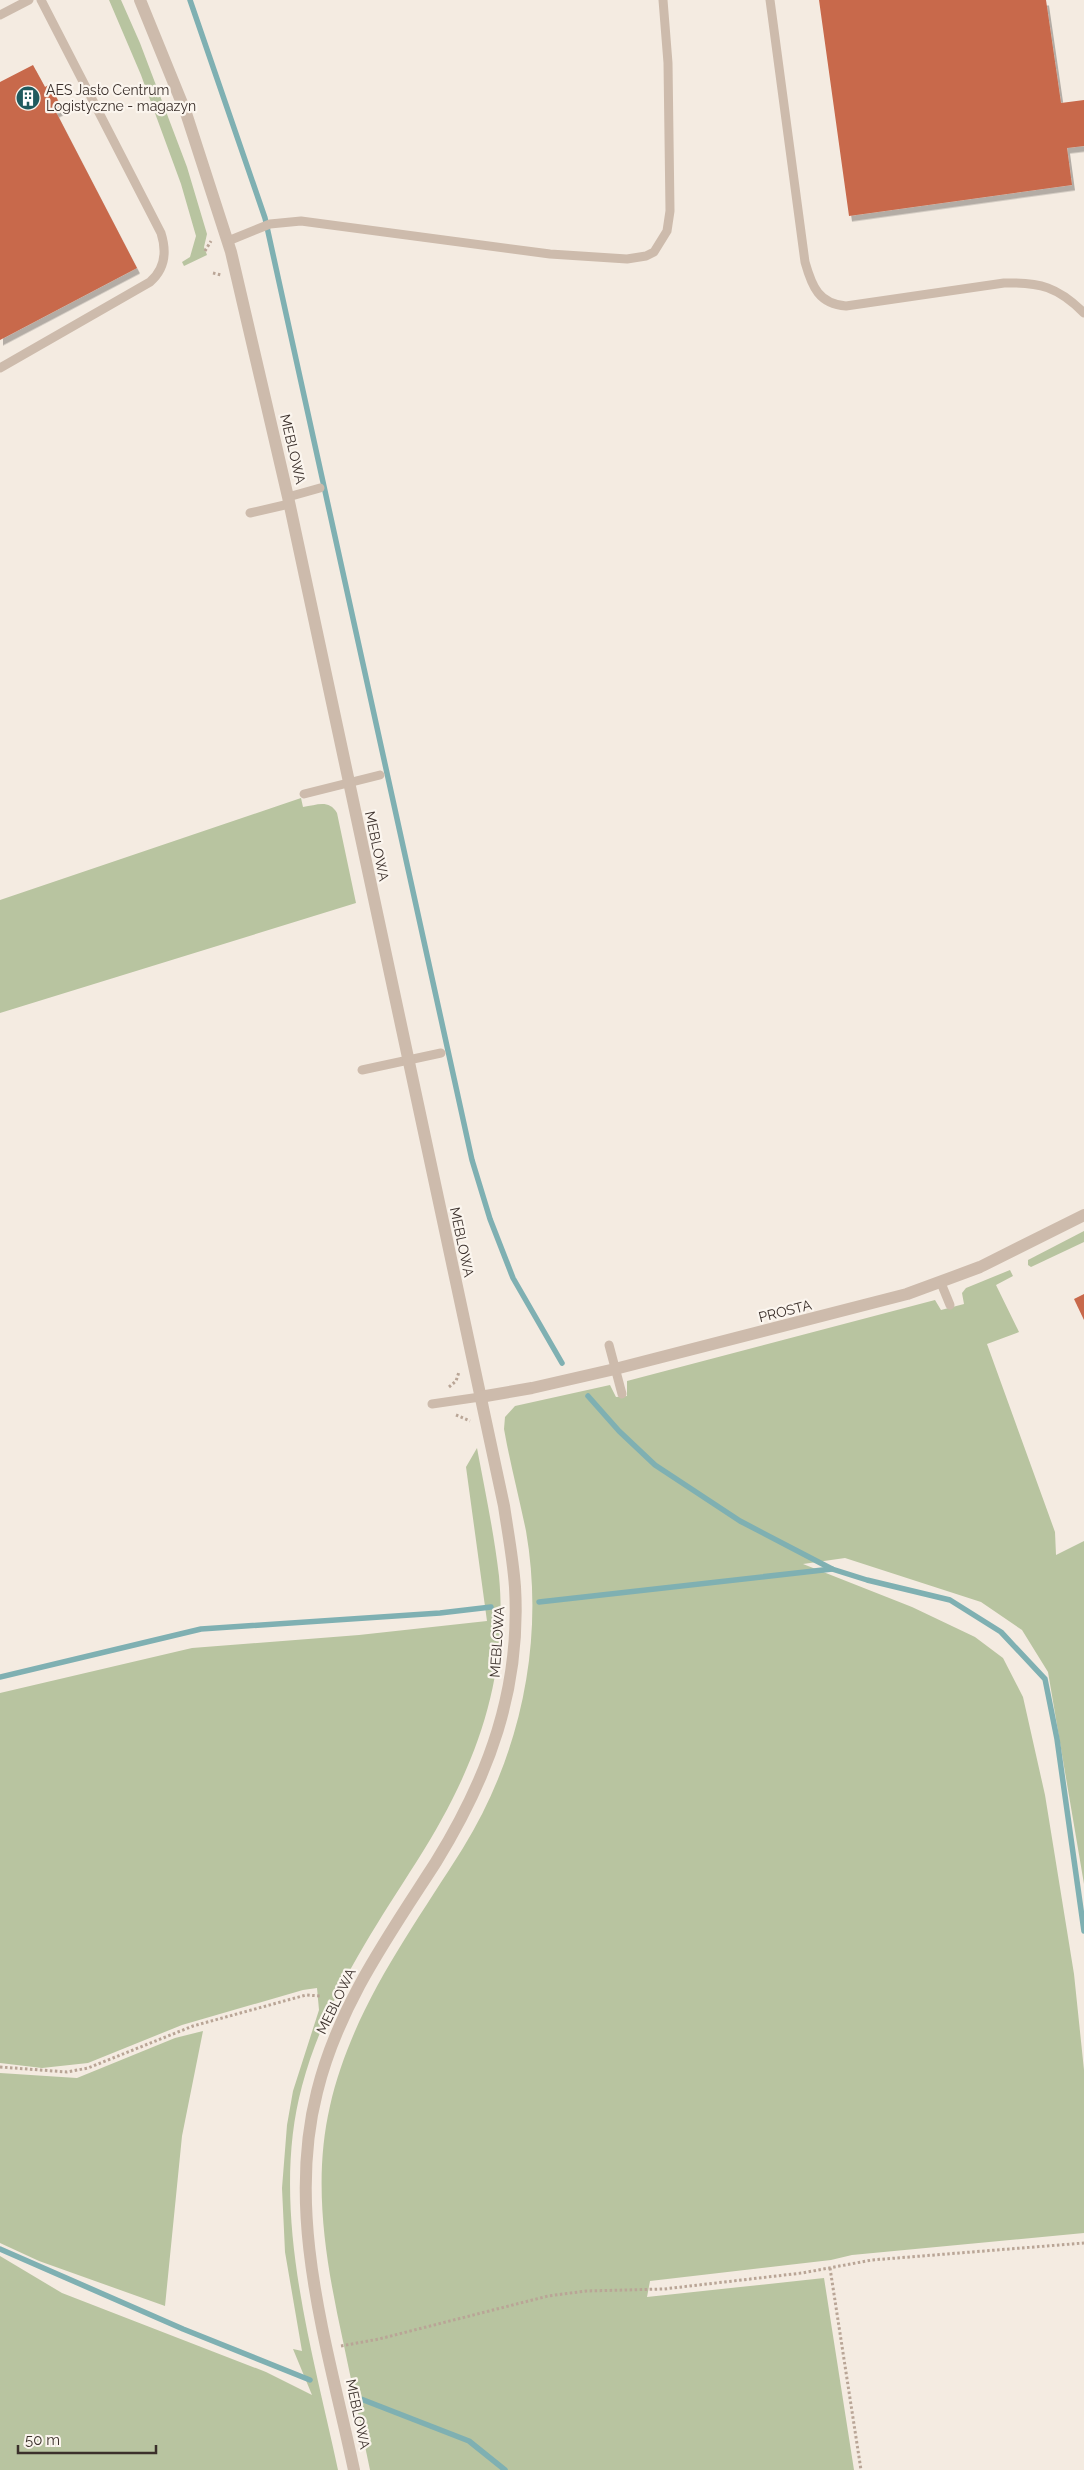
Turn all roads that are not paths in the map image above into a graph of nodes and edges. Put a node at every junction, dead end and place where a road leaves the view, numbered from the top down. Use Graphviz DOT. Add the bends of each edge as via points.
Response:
graph roads {
  1 [pos="29,0"];
  2 [pos="42,0"];
  3 [pos="140,0"];
  4 [pos="663,0"];
  5 [pos="770,0"];
  6 [pos="0,15"];
  7 [pos="228,241"];
  8 [pos="1084,313"];
  9 [pos="0,368"];
  10 [pos="320,488"];
  11 [pos="289,501"];
  12 [pos="250,513"];
  13 [pos="380,775"];
  14 [pos="347,782"];
  15 [pos="304,794"];
  16 [pos="441,1053"];
  17 [pos="408,1060"];
  18 [pos="362,1070"];
  19 [pos="1084,1216"];
  20 [pos="941,1283"];
  21 [pos="950,1305"];
  22 [pos="609,1345"];
  23 [pos="615,1368"];
  24 [pos="622,1394"];
  25 [pos="480,1397"];
  26 [pos="432,1404"];
  27 [pos="354,2470"];
  1 -- 6 [label="lane"];
  2 -- 9 [label="lane" via="161,233 165,250 162,268 150,282"];
  3 -- 7 [label="street, MEBLOWA" via="186,113"];
  4 -- 7 [label="lane" via="668,63 670,211 667,231 654,252 627,259 550,254 301,221 270,224"];
  5 -- 8 [label="lane" via="805,262 809,276 824,300 846,306 1028,282 1048,286"];
  7 -- 11 [label="street, MEBLOWA"];
  10 -- 11 [label="lane"];
  11 -- 12 [label="lane"];
  11 -- 14 [label="street, MEBLOWA"];
  13 -- 14 [label="lane"];
  14 -- 15 [label="lane"];
  14 -- 17 [label="street, MEBLOWA"];
  16 -- 17 [label="lane"];
  17 -- 18 [label="lane"];
  17 -- 25 [label="street, MEBLOWA"];
  19 -- 20 [label="street, PROSTA"];
  20 -- 21 [label="lane"];
  20 -- 23 [label="street, PROSTA" via="877,1303"];
  22 -- 23 [label="lane"];
  23 -- 24 [label="lane"];
  23 -- 25 [label="street, PROSTA"];
  25 -- 26 [label="lane"];
  25 -- 27 [label="street, MEBLOWA" via="504,1506 512,1555 516,1614 512,1670 500,1726 465,1813 350,2001 316,2094 306,2158 306,2211 314,2280"];
}
